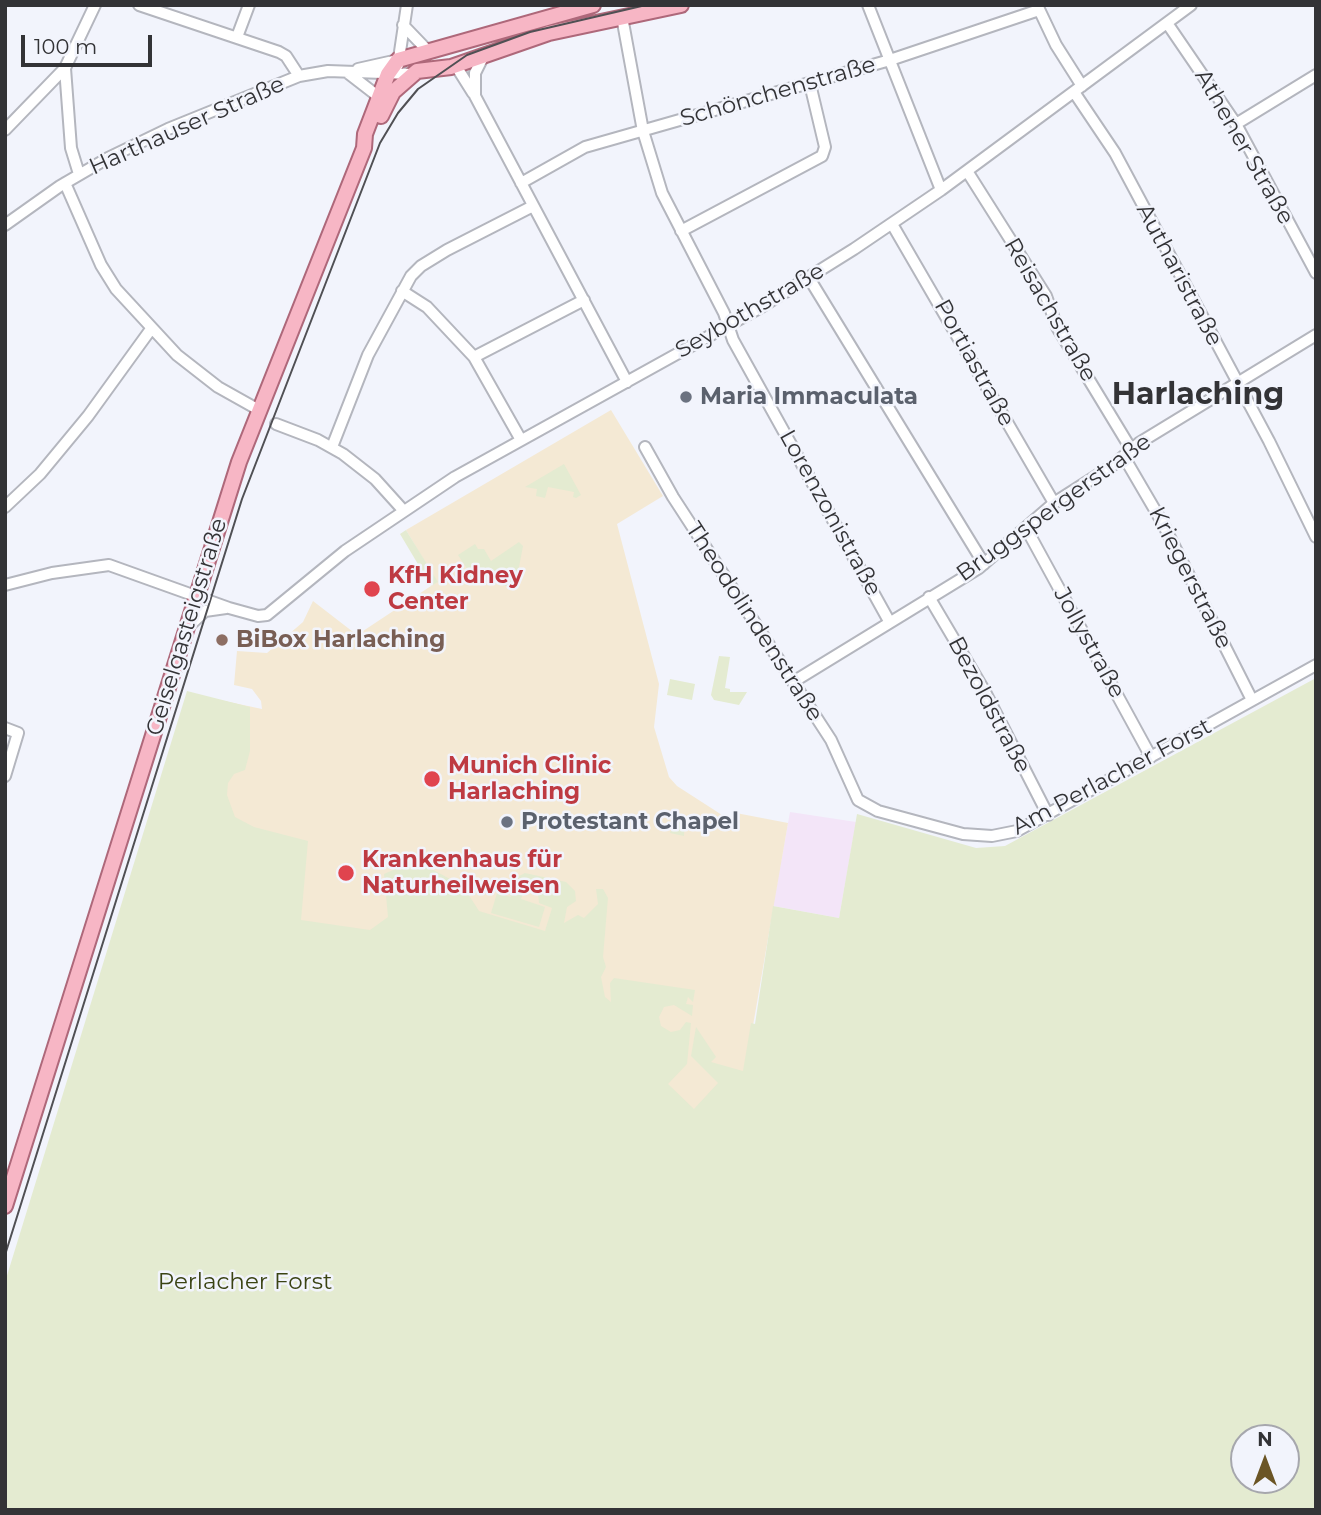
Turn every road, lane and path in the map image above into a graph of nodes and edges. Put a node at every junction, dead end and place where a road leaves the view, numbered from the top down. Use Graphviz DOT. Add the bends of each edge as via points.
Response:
graph roads {
  1 [pos="95,5"];
  2 [pos="139,5"];
  3 [pos="249,5"];
  4 [pos="407,5"];
  5 [pos="593,5"];
  6 [pos="681,5"];
  7 [pos="868,5"];
  8 [pos="1191,5"];
  9 [pos="1038,8"];
  10 [pos="622,17"];
  11 [pos="1167,23"];
  12 [pos="403,25"];
  13 [pos="237,37"];
  14 [pos="456,44"];
  15 [pos="428,51"];
  16 [pos="484,55"];
  17 [pos="890,60"];
  18 [pos="456,66"];
  19 [pos="65,68"];
  20 [pos="399,70"];
  21 [pos="345,72"];
  22 [pos="1316,75"];
  23 [pos="299,76"];
  24 [pos="810,83"];
  25 [pos="1078,89"];
  26 [pos="386,94"];
  27 [pos="475,96"];
  28 [pos="1236,124"];
  29 [pos="5,130"];
  30 [pos="643,131"];
  31 [pos="967,171"];
  32 [pos="79,174"];
  33 [pos="65,183"];
  34 [pos="521,183"];
  35 [pos="941,190"];
  36 [pos="533,206"];
  37 [pos="892,224"];
  38 [pos="5,225"];
  39 [pos="681,231"];
  40 [pos="1316,273"];
  41 [pos="809,278"];
  42 [pos="402,291"];
  43 [pos="584,300"];
  44 [pos="728,326"];
  45 [pos="151,329"];
  46 [pos="1316,335"];
  47 [pos="474,357"];
  48 [pos="627,382"];
  49 [pos="1236,383"];
  50 [pos="259,410"];
  51 [pos="276,424"];
  52 [pos="521,440"];
  53 [pos="332,447"];
  54 [pos="645,447"];
  55 [pos="1127,453"];
  56 [pos="1054,503"];
  57 [pos="5,507"];
  58 [pos="403,510"];
  59 [pos="1026,528"];
  60 [pos="1316,537"];
  61 [pos="984,564"];
  62 [pos="5,585"];
  63 [pos="197,595"];
  64 [pos="929,597"];
  65 [pos="229,608"];
  66 [pos="890,621"];
  67 [pos="185,630"];
  68 [pos="1316,665"];
  69 [pos="793,682"];
  70 [pos="1252,700"];
  71 [pos="5,727"];
  72 [pos="1151,758"];
  73 [pos="5,776"];
  74 [pos="858,800"];
  75 [pos="1048,815"];
  76 [pos="5,1206"];
  1 -- 19 [label="street"];
  2 -- 13 [label="street"];
  3 -- 13 [label="street"];
  4 -- 12 [label="street"];
  5 -- 14 [label="main road"];
  6 -- 10 [label="main road"];
  7 -- 17 [label="street"];
  8 -- 11 [label="street, Seybothstraße"];
  9 -- 17 [label="street, Schönchenstraße"];
  9 -- 25 [label="street, Autharistraße"];
  10 -- 16 [label="main road" via="549,33"];
  10 -- 30 [label="street, Lorenzonistraße"];
  11 -- 25 [label="street, Seybothstraße"];
  11 -- 28 [label="street, Athener Straße"];
  12 -- 15 [label="street"];
  12 -- 20 [label="street"];
  13 -- 23 [label="street" via="286,56"];
  14 -- 15 [label="main road"];
  14 -- 18 [label="main road" via="451,56"];
  15 -- 20 [label="main road"];
  16 -- 18 [label="main road"];
  16 -- 27 [label="street" via="475,74"];
  17 -- 24 [label="street, Schönchenstraße"];
  17 -- 35 [label="street"];
  18 -- 20 [label="main road"];
  18 -- 27 [label="street"];
  19 -- 29 [label="street"];
  19 -- 32 [label="street" via="71,148"];
  20 -- 21 [label="street"];
  20 -- 21 [label="street"];
  20 -- 26 [label="main road"];
  20 -- 26 [label="main road"];
  21 -- 23 [label="street, Harthauser Straße"];
  21 -- 26 [label="street"];
  22 -- 28 [label="street"];
  23 -- 32 [label="street, Harthauser Straße" via="168,129"];
  24 -- 30 [label="street, Schönchenstraße"];
  24 -- 39 [label="street" via="825,147 822,156"];
  25 -- 31 [label="street, Seybothstraße"];
  25 -- 49 [label="street, Autharistraße"];
  26 -- 50 [label="main road, Geiselgasteigstraße"];
  27 -- 34 [label="street"];
  28 -- 40 [label="street, Athener Straße"];
  30 -- 34 [label="street, Schönchenstraße" via="585,147"];
  30 -- 39 [label="street, Lorenzonistraße" via="662,193"];
  31 -- 35 [label="street, Seybothstraße"];
  31 -- 55 [label="street, Reisachstraße" via="1046,296 1057,327"];
  32 -- 33 [label="street, Harthauser Straße"];
  33 -- 38 [label="street, Harthauser Straße"];
  33 -- 45 [label="street" via="101,265"];
  34 -- 36 [label="street"];
  35 -- 37 [label="street, Seybothstraße"];
  36 -- 42 [label="street" via="421,266"];
  36 -- 43 [label="street"];
  37 -- 41 [label="street, Seybothstraße"];
  37 -- 56 [label="street, Portiastraße"];
  39 -- 44 [label="street, Lorenzonistraße"];
  41 -- 44 [label="street, Seybothstraße"];
  41 -- 61 [label="street"];
  42 -- 47 [label="street" via="427,307"];
  42 -- 53 [label="street" via="368,355"];
  43 -- 47 [label="street"];
  43 -- 48 [label="street"];
  44 -- 48 [label="street, Seybothstraße"];
  44 -- 66 [label="street, Lorenzonistraße"];
  45 -- 50 [label="street" via="198,372"];
  45 -- 57 [label="street" via="55,456"];
  46 -- 49 [label="street, Bruggspergerstraße"];
  47 -- 52 [label="street"];
  48 -- 52 [label="street, Seybothstraße"];
  49 -- 55 [label="street, Bruggspergerstraße"];
  49 -- 60 [label="street, Autharistraße"];
  50 -- 63 [label="main road, Geiselgasteigstraße"];
  51 -- 53 [label="street"];
  52 -- 58 [label="street, Seybothstraße"];
  53 -- 58 [label="street" via="375,479"];
  54 -- 69 [label="street, Theodolindenstraße"];
  55 -- 56 [label="street, Bruggspergerstraße"];
  55 -- 70 [label="street, Kriegerstraße"];
  56 -- 59 [label="street, Bruggspergerstraße"];
  58 -- 65 [label="street, Seybothstraße" via="267,615"];
  59 -- 61 [label="street, Bruggspergerstraße"];
  59 -- 72 [label="street, Jollystraße"];
  61 -- 64 [label="street, Bruggspergerstraße"];
  62 -- 63 [label="street, Seybothstraße" via="109,565"];
  63 -- 65 [label="street, Seybothstraße"];
  63 -- 67 [label="main road, Geiselgasteigstraße"];
  64 -- 66 [label="street, Bruggspergerstraße"];
  64 -- 75 [label="street, Bezoldstraße" via="984,690"];
  65 -- 67 [label="street" via="205,611"];
  66 -- 69 [label="street, Bruggspergerstraße"];
  67 -- 76 [label="main road, Geiselgasteigstraße"];
  68 -- 70 [label="street, Am Perlacher Forst"];
  69 -- 74 [label="street, Theodolindenstraße" via="834,746"];
  70 -- 72 [label="street, Am Perlacher Forst"];
  71 -- 73 [label="street" via="18,733"];
  72 -- 75 [label="street, Am Perlacher Forst"];
  74 -- 75 [label="street, Am Perlacher Forst" via="878,811 980,836 1017,831"];
}
